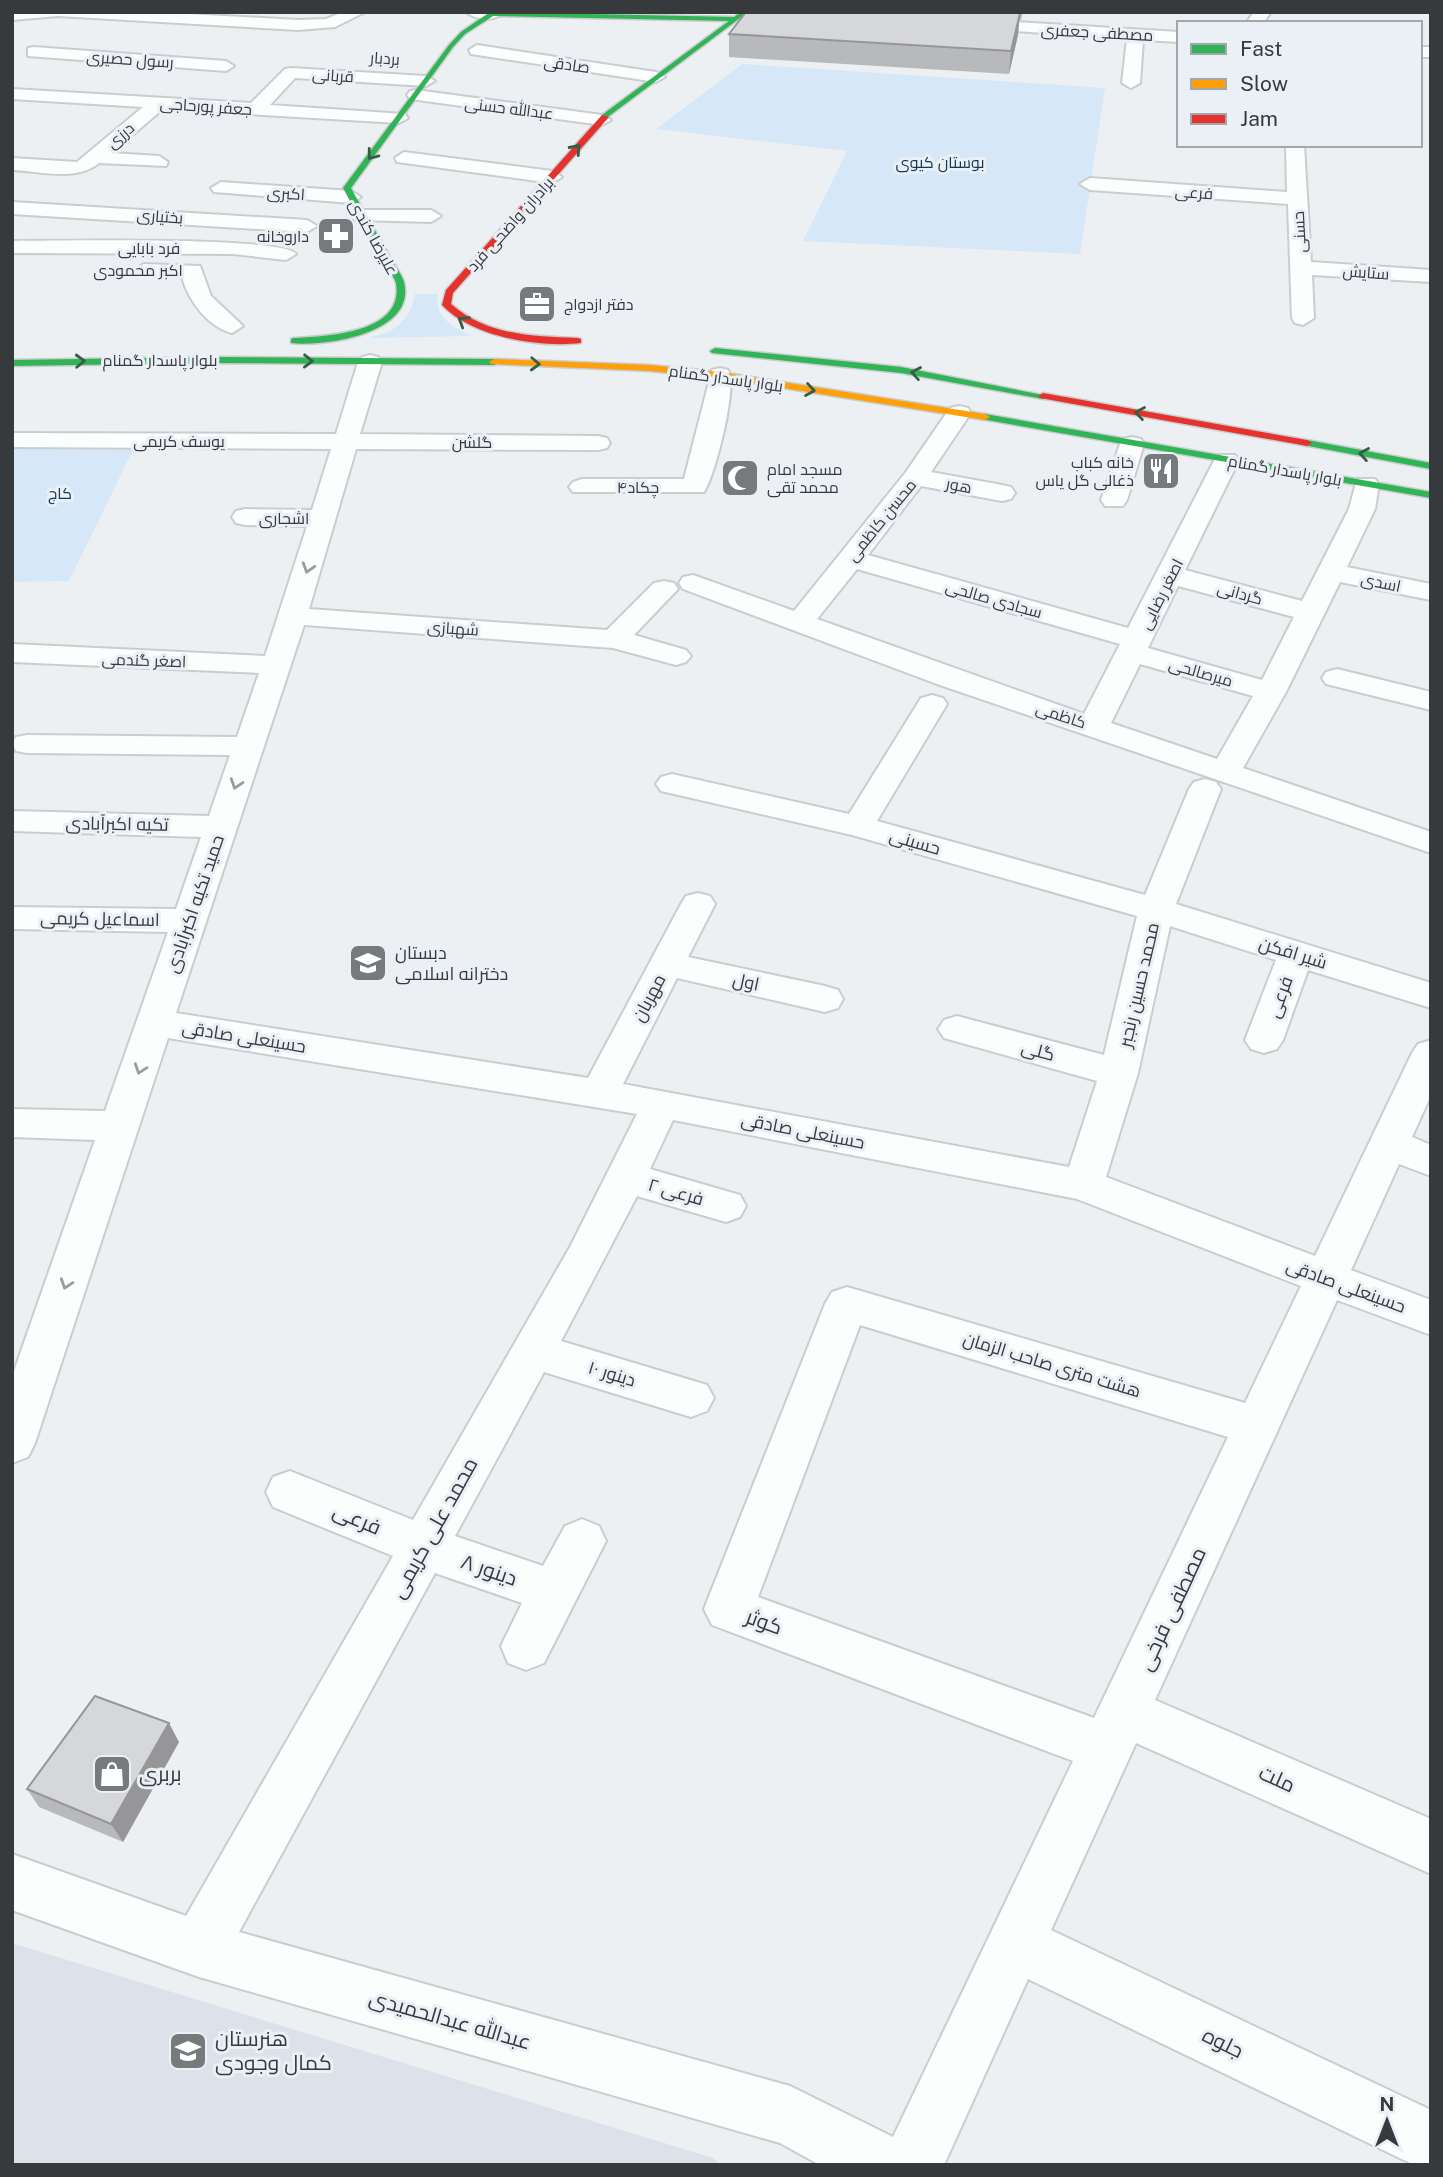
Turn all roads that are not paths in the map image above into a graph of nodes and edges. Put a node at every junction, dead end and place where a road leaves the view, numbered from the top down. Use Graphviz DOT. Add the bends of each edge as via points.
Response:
graph roads {
  1 [pos="59,12"];
  2 [pos="357,12"];
  3 [pos="474,12"];
  4 [pos="494,13"];
  5 [pos="87,14"];
  6 [pos="139,14"];
  7 [pos="12,15"];
  8 [pos="741,16"];
  9 [pos="264,18"];
  10 [pos="957,24"];
  11 [pos="303,25"];
  12 [pos="349,32"];
  13 [pos="1135,34"];
  14 [pos="1177,37"];
  15 [pos="192,46"];
  16 [pos="477,50"];
  17 [pos="413,60"];
  18 [pos="167,61"];
  19 [pos="440,61"];
  20 [pos="247,73"];
  21 [pos="216,76"];
  22 [pos="656,77"];
  23 [pos="1130,83"];
  24 [pos="421,88"];
  25 [pos="12,94"];
  26 [pos="159,103"];
  27 [pos="186,105"];
  28 [pos="256,109"];
  29 [pos="399,118"];
  30 [pos="602,120"];
  31 [pos="1295,147"];
  32 [pos="404,158"];
  33 [pos="159,162"];
  34 [pos="12,164"];
  35 [pos="85,164"];
  36 [pos="552,177"];
  37 [pos="1090,184"];
  38 [pos="221,188"];
  39 [pos="351,197"];
  40 [pos="1298,199"];
  41 [pos="12,208"];
  42 [pos="362,216"];
  43 [pos="430,216"];
  44 [pos="307,226"];
  45 [pos="12,247"];
  46 [pos="286,254"];
  47 [pos="1301,268"];
  48 [pos="124,270"];
  49 [pos="1431,276"];
  50 [pos="460,280"];
  51 [pos="433,289"];
  52 [pos="1303,318"];
  53 [pos="228,337"];
  54 [pos="283,342"];
  55 [pos="472,342"];
  56 [pos="691,350"];
  57 [pos="374,351"];
  58 [pos="12,363"];
  59 [pos="720,375"];
  60 [pos="959,413"];
  61 [pos="44,414"];
  62 [pos="19,440"];
  63 [pos="347,442"];
  64 [pos="598,443"];
  65 [pos="1132,444"];
  66 [pos="1226,460"];
  67 [pos="1431,466"];
  68 [pos="915,477"];
  69 [pos="1366,484"];
  70 [pos="582,487"];
  71 [pos="1002,493"];
  72 [pos="1431,495"];
  73 [pos="1114,500"];
  74 [pos="245,517"];
  75 [pos="323,518"];
  76 [pos="850,558"];
  77 [pos="1331,572"];
  78 [pos="1170,575"];
  79 [pos="1431,592"];
  80 [pos="1311,612"];
  81 [pos="293,616"];
  82 [pos="799,624"];
  83 [pos="614,639"];
  84 [pos="1134,646"];
  85 [pos="12,653"];
  86 [pos="676,656"];
  87 [pos="276,666"];
  88 [pos="1337,678"];
  89 [pos="1270,692"];
  90 [pos="1431,701"];
  91 [pos="932,704"];
  92 [pos="1094,726"];
  93 [pos="27,744"];
  94 [pos="248,746"];
  95 [pos="1215,780"];
  96 [pos="672,784"];
  97 [pos="12,821"];
  98 [pos="858,826"];
  99 [pos="222,827"];
  100 [pos="1431,842"];
  101 [pos="698,904"];
  102 [pos="1156,910"];
  103 [pos="12,918"];
  104 [pos="187,921"];
  105 [pos="1296,955"];
  106 [pos="667,964"];
  107 [pos="1431,996"];
  108 [pos="825,999"];
  109 [pos="155,1023"];
  110 [pos="957,1029"];
  111 [pos="1264,1040"];
  112 [pos="1431,1053"];
  113 [pos="1119,1073"];
  114 [pos="599,1093"];
  115 [pos="662,1104"];
  116 [pos="12,1122"];
  117 [pos="120,1126"];
  118 [pos="1410,1152"];
  119 [pos="625,1177"];
  120 [pos="1083,1185"];
  121 [pos="726,1206"];
  122 [pos="1326,1280"];
  123 [pos="847,1304"];
  124 [pos="1431,1318"];
  125 [pos="533,1351"];
  126 [pos="691,1398"];
  127 [pos="1257,1426"];
  128 [pos="12,1443"];
  129 [pos="290,1492"];
  130 [pos="582,1541"];
  131 [pos="424,1547"];
  132 [pos="554,1592"];
  133 [pos="526,1646"];
  134 [pos="1115,1730"];
  135 [pos="1431,1847"];
  136 [pos="12,1882"];
  137 [pos="1016,1943"];
  138 [pos="199,1949"];
  139 [pos="1431,2143"];
  140 [pos="883,2165"];
  141 [pos="912,2165"];
  1 -- 5 [label="street"];
  1 -- 7 [label="street"];
  2 -- 11 [label="street" via="329,24"];
  3 -- 4 [label="street"];
  4 -- 8 [label="main road"];
  4 -- 19 [label="main road, علیرضا کندی" via="463,33"];
  5 -- 6 [label="street"];
  5 -- 18 [label="street, رسول حصیری" via="40,45"];
  6 -- 9 [label="street"];
  8 -- 22 [label="main road, برادران واضحی فرد"];
  9 -- 11 [label="street"];
  9 -- 21 [label="street"];
  10 -- 13 [label="street, مصطفی جعفری"];
  11 -- 12 [label="street"];
  13 -- 14 [label="street, مصطفی جعفری"];
  13 -- 23 [label="street"];
  15 -- 18 [label="street"];
  16 -- 22 [label="street, صادقی"];
  17 -- 19 [label="street, بردبار"];
  18 -- 21 [label="street, رسول حصیری"];
  19 -- 24 [label="main road, علیرضا کندی"];
  20 -- 21 [label="street"];
  21 -- 27 [label="street"];
  22 -- 30 [label="main road, برادران واضحی فرد"];
  24 -- 28 [label="street, قربانی" via="292,73"];
  24 -- 29 [label="main road, علیرضا کندی"];
  24 -- 30 [label="street, عبدالله حسنی"];
  25 -- 26 [label="street, جعفر پورحاجی"];
  26 -- 27 [label="street, جعفر پورحاجی"];
  26 -- 35 [label="street, درزی"];
  27 -- 28 [label="street, جعفر پورحاجی"];
  28 -- 29 [label="street, جعفر پورحاجی"];
  29 -- 39 [label="main road, علیرضا کندی, one-way" via="346,188"];
  36 -- 30 [label="main road, برادران واضحی فرد, one-way"];
  31 -- 40 [label="street, حسنی"];
  32 -- 36 [label="street"];
  33 -- 35 [label="street"];
  34 -- 35 [label="street"];
  36 -- 50 [label="main road, برادران واضحی فرد"];
  37 -- 40 [label="street, فرعی"];
  38 -- 39 [label="street, اکبری"];
  39 -- 42 [label="main road, علیرضا کندی"];
  40 -- 47 [label="street, حسنی"];
  41 -- 44 [label="street, بختیاری"];
  42 -- 43 [label="street"];
  42 -- 54 [label="main road, علیرضا کندی" via="408,286 393,317 373,330"];
  45 -- 46 [label="street, فرد بابایی" via="233,248"];
  47 -- 49 [label="street, ستایش"];
  47 -- 52 [label="street, حسنی"];
  48 -- 53 [label="street, اکبر محمودی" via="192,271 194,290"];
  50 -- 51 [label="main road"];
  55 -- 50 [label="main road, برادران واضحی فرد, one-way" via="595,344 474,328 455,317 446,305 449,292"];
  54 -- 57 [label="main road, بلوار پاسدار گمنام"];
  67 -- 56 [label="main road, بلوار پاسدار گمنام, one-way" via="901,370"];
  58 -- 57 [label="main road, بلوار پاسدار گمنام, one-way"];
  57 -- 59 [label="main road, بلوار پاسدار گمنام, one-way"];
  57 -- 63 [label="street, حمید تکیه اکبرآبادی"];
  59 -- 60 [label="main road, بلوار پاسدار گمنام, one-way"];
  59 -- 70 [label="street, چکاد۴" via="719,398 695,487"];
  60 -- 65 [label="main road, بلوار پاسدار گمنام"];
  60 -- 68 [label="street, محسن کاظمی"];
  61 -- 62 [label="street"];
  62 -- 63 [label="street, یوسف کریمی"];
  63 -- 64 [label="street, گلشن"];
  63 -- 75 [label="street, حمید تکیه اکبرآبادی"];
  65 -- 66 [label="main road, بلوار پاسدار گمنام"];
  65 -- 73 [label="street"];
  66 -- 69 [label="main road, بلوار پاسدار گمنام"];
  66 -- 78 [label="street, اصغر رضایی"];
  68 -- 71 [label="street, هور"];
  68 -- 76 [label="street, محسن کاظمی"];
  69 -- 72 [label="main road, بلوار پاسدار گمنام"];
  69 -- 77 [label="street, محمد حسین رنجبر" via="1362,509"];
  74 -- 75 [label="street, اشجاری"];
  75 -- 81 [label="street, حمید تکیه اکبرآبادی, one-way"];
  76 -- 82 [label="street, محسن کاظمی"];
  76 -- 84 [label="street, سجادی صالحی"];
  77 -- 79 [label="street, اسدی"];
  77 -- 80 [label="street, محمد حسین رنجبر"];
  78 -- 80 [label="street, گردانی"];
  78 -- 84 [label="street, اصغر رضایی"];
  80 -- 89 [label="street, محمد حسین رنجبر"];
  81 -- 83 [label="street, شهبازی"];
  81 -- 87 [label="street, حمید تکیه اکبرآبادی"];
  82 -- 83 [label="street, کاظمی" via="679,586"];
  82 -- 92 [label="street, کاظمی"];
  83 -- 86 [label="street, شهبازی"];
  84 -- 89 [label="street, میرصالحی"];
  84 -- 92 [label="street, اصغر رضایی"];
  85 -- 87 [label="street, اصغر گندمی"];
  87 -- 94 [label="street, حمید تکیه اکبرآبادی"];
  88 -- 90 [label="street"];
  89 -- 95 [label="street, محمد حسین رنجبر"];
  91 -- 98 [label="street"];
  92 -- 95 [label="street, کاظمی"];
  93 -- 94 [label="street"];
  94 -- 99 [label="street, حمید تکیه اکبرآبادی, one-way"];
  95 -- 100 [label="street, کاظمی"];
  95 -- 102 [label="street, محمد حسین رنجبر"];
  96 -- 98 [label="street, حسینی"];
  97 -- 99 [label="street, تکیه اکبرآبادی"];
  98 -- 102 [label="street, حسینی"];
  99 -- 104 [label="street, حمید تکیه اکبرآبادی"];
  101 -- 106 [label="street, مهربان"];
  102 -- 105 [label="street, شیر افکن"];
  102 -- 113 [label="street, محمد حسین رنجبر"];
  103 -- 104 [label="street, اسماعیل کریمی"];
  104 -- 109 [label="street, حمید تکیه اکبرآبادی"];
  105 -- 107 [label="street, شیر افکن"];
  105 -- 111 [label="street, فرعی"];
  106 -- 108 [label="street, اول"];
  106 -- 114 [label="street, مهربان"];
  109 -- 114 [label="street, حسینعلی صادقی"];
  109 -- 117 [label="street, حمید تکیه اکبرآبادی, one-way"];
  110 -- 113 [label="street, گلی"];
  112 -- 118 [label="street, مصطفی فرخی"];
  113 -- 120 [label="street, محمد حسین رنجبر"];
  114 -- 115 [label="street, حسینعلی صادقی"];
  115 -- 119 [label="street, محمد علی کریمی"];
  115 -- 120 [label="street, حسینعلی صادقی"];
  116 -- 117 [label="street"];
  117 -- 128 [label="street, حمید تکیه اکبرآبادی, one-way"];
  118 -- 122 [label="street, مصطفی فرخی"];
  119 -- 121 [label="street, فرعی ۲"];
  119 -- 125 [label="street, محمد علی کریمی"];
  120 -- 122 [label="street, حسینعلی صادقی"];
  122 -- 124 [label="street, حسینعلی صادقی"];
  122 -- 127 [label="street, مصطفی فرخی"];
  123 -- 127 [label="street, هشت متری صاحب الزمان"];
  123 -- 134 [label="street, کوثر" via="729,1609"];
  125 -- 126 [label="street, دینور ۱۰"];
  125 -- 131 [label="street, محمد علی کریمی"];
  127 -- 134 [label="street, مصطفی فرخی"];
  129 -- 131 [label="street, فرعی"];
  130 -- 132 [label="street"];
  131 -- 132 [label="street, دینور ۸"];
  131 -- 138 [label="street, محمد علی کریمی"];
  132 -- 133 [label="street"];
  134 -- 135 [label="street, ملت"];
  134 -- 137 [label="street, مصطفی فرخی"];
  136 -- 138 [label="street, عبدالله عبدالحمیدی"];
  137 -- 139 [label="street, جلوه"];
  137 -- 141 [label="street, مصطفی فرخی"];
  138 -- 140 [label="street, عبدالله عبدالحمیدی" via="790,2116"];
}
